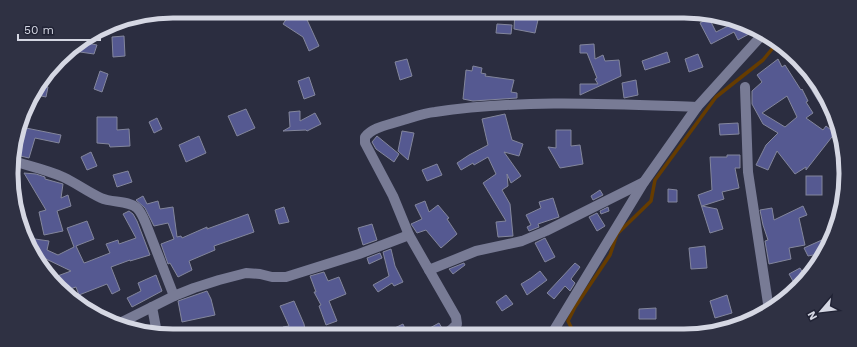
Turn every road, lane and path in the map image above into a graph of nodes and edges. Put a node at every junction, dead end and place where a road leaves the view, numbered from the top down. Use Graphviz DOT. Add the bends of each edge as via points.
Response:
graph roads {
  1 [pos="759,38"];
  2 [pos="745,87"];
  3 [pos="697,107"];
  4 [pos="18,163"];
  5 [pos="644,182"];
  6 [pos="409,235"];
  7 [pos="429,270"];
  8 [pos="174,296"];
  9 [pos="768,304"];
  10 [pos="152,307"];
  11 [pos="124,321"];
  12 [pos="155,328"];
  13 [pos="453,329"];
  14 [pos="555,329"];
  1 -- 3 [label="street"];
  2 -- 9 [label="street" via="748,172"];
  3 -- 5 [label="street"];
  3 -- 6 [label="street" via="592,104 474,108 434,112 369,131 364,137 365,143 393,196"];
  4 -- 8 [label="street" via="61,176 107,201 128,203 136,207 146,224"];
  5 -- 7 [label="street" via="522,241 476,251"];
  5 -- 14 [label="street"];
  6 -- 7 [label="street"];
  6 -- 8 [label="street" via="302,273 272,277 246,273"];
  7 -- 13 [label="street" via="456,317 457,324"];
  8 -- 10 [label="street"];
  10 -- 11 [label="street"];
  10 -- 12 [label="street"];
}
